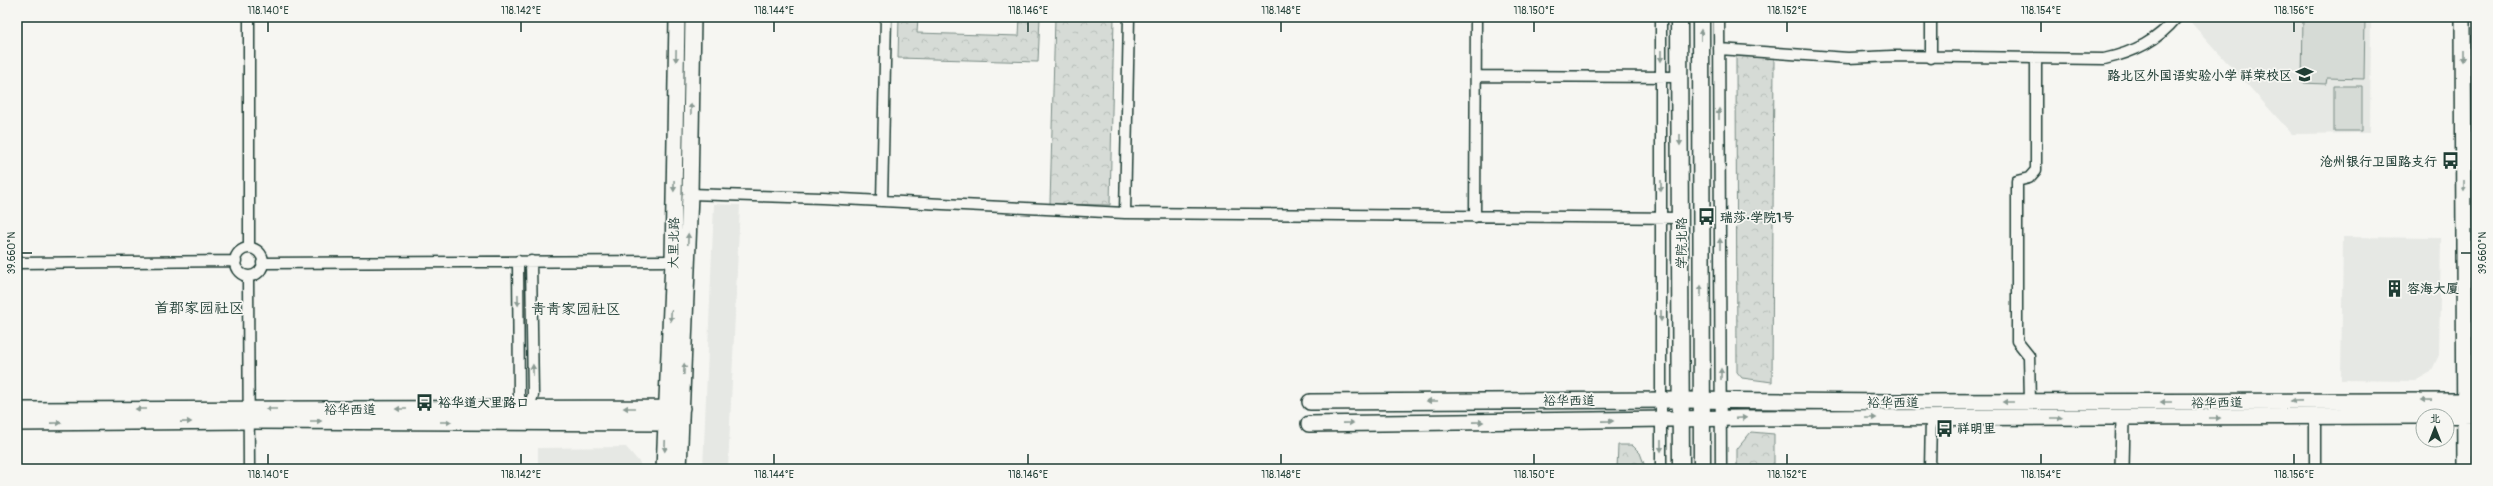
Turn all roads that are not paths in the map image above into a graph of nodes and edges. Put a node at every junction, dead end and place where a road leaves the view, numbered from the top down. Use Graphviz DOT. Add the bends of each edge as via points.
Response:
graph roads {
  1 [pos="249,17"];
  2 [pos="677,17"];
  3 [pos="693,17"];
  4 [pos="886,17"];
  5 [pos="1129,17"];
  6 [pos="1476,17"];
  7 [pos="1661,17"];
  8 [pos="1680,17"];
  9 [pos="1701,17"];
  10 [pos="1719,17"];
  11 [pos="1931,17"];
  12 [pos="2178,17"];
  13 [pos="2463,17"];
  14 [pos="1719,49"];
  15 [pos="1931,58"];
  16 [pos="2036,59"];
  17 [pos="1476,76"];
  18 [pos="1661,77"];
  19 [pos="1680,77"];
  20 [pos="690,194"];
  21 [pos="882,201"];
  22 [pos="1125,213"];
  23 [pos="1475,217"];
  24 [pos="1661,218"];
  25 [pos="1680,218"];
  26 [pos="249,246"];
  27 [pos="236,261"];
  28 [pos="518,261"];
  29 [pos="532,261"];
  30 [pos="673,261"];
  31 [pos="262,263"];
  32 [pos="17,264"];
  33 [pos="248,278"];
  34 [pos="1661,400"];
  35 [pos="1681,400"];
  36 [pos="1702,400"];
  37 [pos="1720,400"];
  38 [pos="1310,402"];
  39 [pos="2030,402"];
  40 [pos="528,408"];
  41 [pos="675,408"];
  42 [pos="2470,408"];
  43 [pos="17,410"];
  44 [pos="2455,411"];
  45 [pos="249,415"];
  46 [pos="2415,416"];
  47 [pos="2030,417"];
  48 [pos="2315,417"];
  49 [pos="1931,418"];
  50 [pos="2123,418"];
  51 [pos="1661,420"];
  52 [pos="1681,420"];
  53 [pos="1702,420"];
  54 [pos="1721,420"];
  55 [pos="17,423"];
  56 [pos="673,424"];
  57 [pos="1309,424"];
  58 [pos="249,469"];
  59 [pos="664,469"];
  60 [pos="679,469"];
  61 [pos="1661,469"];
  62 [pos="1681,469"];
  63 [pos="1702,469"];
  64 [pos="1721,469"];
  65 [pos="1930,469"];
  66 [pos="2122,469"];
  67 [pos="2315,469"];
  68 [pos="2465,469"];
  1 -- 26 [label="street"];
  2 -- 30 [label="main road, 大里北路, one-way"];
  20 -- 3 [label="main road, 大里北路, one-way"];
  4 -- 21 [label="street"];
  5 -- 22 [label="street"];
  6 -- 17 [label="street"];
  7 -- 18 [label="street, one-way"];
  8 -- 19 [label="main road, 学院北路"];
  36 -- 9 [label="main road, 学院北路, one-way"];
  10 -- 14 [label="street"];
  11 -- 15 [label="street"];
  12 -- 16 [label="street" via="2161,34 2128,54 2104,59"];
  13 -- 42 [label="main road, one-way"];
  14 -- 15 [label="street" via="1848,58"];
  37 -- 14 [label="street, one-way"];
  15 -- 16 [label="street"];
  16 -- 39 [label="street" via="2036,170 2029,178 2017,182 2017,340 2029,356"];
  17 -- 18 [label="street"];
  17 -- 23 [label="street"];
  18 -- 19 [label="street"];
  18 -- 24 [label="street, one-way"];
  19 -- 25 [label="main road, 学院北路, one-way"];
  20 -- 21 [label="street"];
  41 -- 20 [label="main road, 大里北路, one-way"];
  21 -- 22 [label="street"];
  22 -- 23 [label="street"];
  23 -- 24 [label="street"];
  24 -- 25 [label="street"];
  24 -- 34 [label="street, one-way"];
  25 -- 35 [label="main road, 学院北路"];
  26 -- 27 [label="street" via="240,251"];
  26 -- 31 [label="street" via="259,251"];
  27 -- 32 [label="street"];
  27 -- 33 [label="street" via="240,273"];
  28 -- 29 [label="street"];
  28 -- 31 [label="street"];
  28 -- 40 [label="street, one-way" via="519,398"];
  29 -- 30 [label="street"];
  40 -- 29 [label="street, one-way" via="533,395"];
  30 -- 41 [label="main road, 大里北路, one-way"];
  31 -- 33 [label="street" via="259,274"];
  33 -- 45 [label="street"];
  34 -- 35 [label="main road, 裕华西道"];
  34 -- 38 [label="main road, 裕华西道, one-way"];
  34 -- 51 [label="street"];
  35 -- 36 [label="main road, 裕华西道"];
  35 -- 52 [label="main road, 学院北路"];
  36 -- 37 [label="main road, 裕华西道"];
  36 -- 53 [label="main road, 学院北路"];
  39 -- 37 [label="main road, 裕华西道, one-way"];
  37 -- 54 [label="street"];
  42 -- 39 [label="main road, 裕华西道, one-way"];
  39 -- 47 [label="main road"];
  41 -- 40 [label="main road, 裕华西道, one-way"];
  40 -- 45 [label="main road, 裕华西道, one-way"];
  41 -- 56 [label="main road, 大里北路"];
  42 -- 44 [label="main road, 裕华西道"];
  42 -- 68 [label="main road"];
  45 -- 43 [label="main road, 裕华西道, one-way"];
  55 -- 45 [label="main road, 裕华西道, one-way"];
  45 -- 56 [label="main road, 裕华西道, one-way"];
  45 -- 58 [label="street"];
  46 -- 48 [label="main road, 裕华西道"];
  47 -- 49 [label="main road, 裕华西道"];
  47 -- 50 [label="main road, 裕华西道, one-way"];
  50 -- 48 [label="main road, 裕华西道, one-way"];
  48 -- 67 [label="street"];
  54 -- 49 [label="main road, 裕华西道, one-way"];
  49 -- 65 [label="street"];
  50 -- 66 [label="street"];
  51 -- 52 [label="main road, 裕华西道"];
  57 -- 51 [label="main road, 裕华西道, one-way"];
  51 -- 61 [label="street, one-way"];
  52 -- 53 [label="main road, 裕华西道"];
  52 -- 62 [label="main road, 学院北路"];
  53 -- 54 [label="main road, 裕华西道"];
  53 -- 63 [label="main road, 学院北路"];
  54 -- 64 [label="street"];
  56 -- 59 [label="main road, 大里北路, one-way"];
  56 -- 60 [label="main road, 大里北路"];
}
